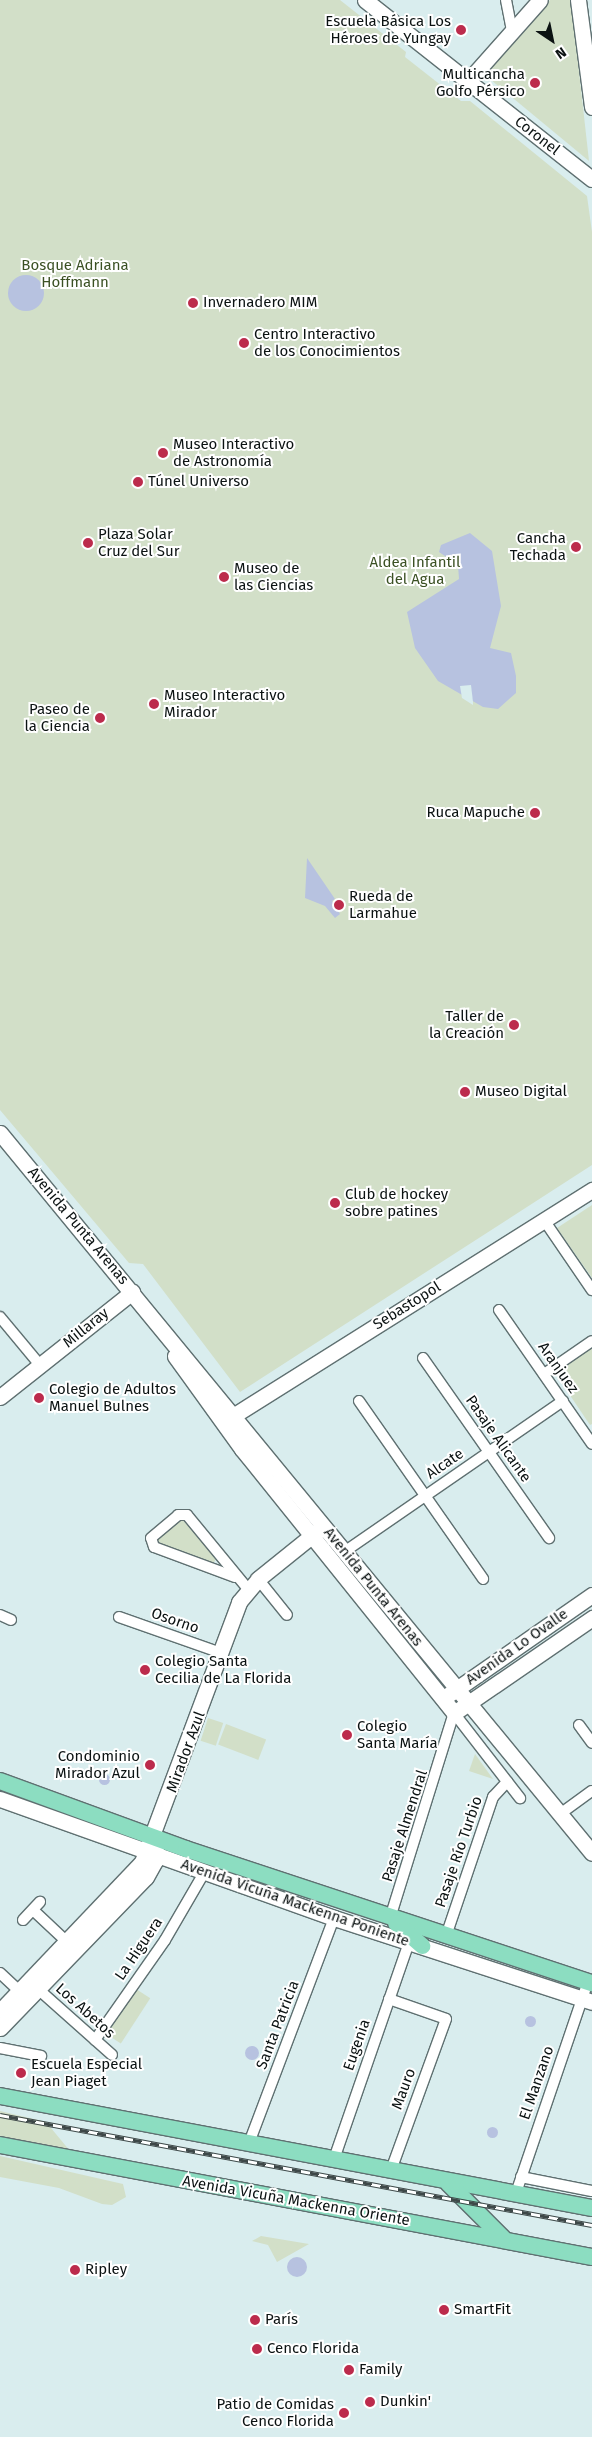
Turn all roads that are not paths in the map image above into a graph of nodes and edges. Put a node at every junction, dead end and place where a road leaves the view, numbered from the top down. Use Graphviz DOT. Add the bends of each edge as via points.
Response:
graph roads {
  1 [pos="365,0"];
  2 [pos="506,0"];
  3 [pos="540,0"];
  4 [pos="578,0"];
  5 [pos="512,31"];
  6 [pos="468,81"];
  7 [pos="592,107"];
  8 [pos="592,178"];
  9 [pos="0,1133"];
  10 [pos="592,1190"];
  11 [pos="544,1220"];
  12 [pos="592,1290"];
  13 [pos="132,1292"];
  14 [pos="499,1310"];
  15 [pos="0,1317"];
  16 [pos="592,1341"];
  17 [pos="423,1358"];
  18 [pos="40,1365"];
  19 [pos="544,1374"];
  20 [pos="0,1397"];
  21 [pos="563,1401"];
  22 [pos="359,1402"];
  23 [pos="227,1419"];
  24 [pos="590,1437"];
  25 [pos="489,1452"];
  26 [pos="425,1496"];
  27 [pos="318,1531"];
  28 [pos="548,1538"];
  29 [pos="344,1552"];
  30 [pos="234,1577"];
  31 [pos="484,1579"];
  32 [pos="253,1584"];
  33 [pos="592,1595"];
  34 [pos="0,1615"];
  35 [pos="287,1615"];
  36 [pos="119,1618"];
  37 [pos="592,1618"];
  38 [pos="11,1620"];
  39 [pos="221,1653"];
  40 [pos="456,1689"];
  41 [pos="442,1699"];
  42 [pos="468,1704"];
  43 [pos="454,1713"];
  44 [pos="579,1724"];
  45 [pos="592,1743"];
  46 [pos="0,1781"];
  47 [pos="507,1782"];
  48 [pos="592,1792"];
  49 [pos="520,1798"];
  50 [pos="0,1799"];
  51 [pos="560,1814"];
  52 [pos="154,1838"];
  53 [pos="592,1853"];
  54 [pos="152,1855"];
  55 [pos="204,1873"];
  56 [pos="334,1918"];
  57 [pos="390,1918"];
  58 [pos="23,1920"];
  59 [pos="446,1936"];
  60 [pos="68,1942"];
  61 [pos="415,1944"];
  62 [pos="0,1972"];
  63 [pos="590,1983"];
  64 [pos="38,1989"];
  65 [pos="19,1991"];
  66 [pos="389,1999"];
  67 [pos="587,2001"];
  68 [pos="0,2011"];
  69 [pos="0,2028"];
  70 [pos="95,2040"];
  71 [pos="0,2048"];
  72 [pos="112,2055"];
  73 [pos="41,2056"];
  74 [pos="0,2096"];
  75 [pos="250,2143"];
  76 [pos="0,2145"];
  77 [pos="334,2158"];
  78 [pos="391,2170"];
  79 [pos="521,2177"];
  80 [pos="444,2180"];
  81 [pos="592,2191"];
  82 [pos="516,2194"];
  83 [pos="592,2208"];
  84 [pos="503,2238"];
  85 [pos="592,2257"];
  1 -- 6 [label="main road, Coronel"];
  2 -- 5 [label="street"];
  3 -- 5 [label="main road"];
  4 -- 7 [label="main road"];
  5 -- 6 [label="main road"];
  6 -- 8 [label="main road, Coronel"];
  9 -- 13 [label="main road, Avenida Punta Arenas"];
  10 -- 11 [label="main road, Sebastopol"];
  11 -- 12 [label="street"];
  11 -- 23 [label="main road, Sebastopol"];
  13 -- 18 [label="main road, Millaray"];
  13 -- 23 [label="main road, Avenida Punta Arenas" via="156,1319"];
  14 -- 19 [label="street, Aranjuez"];
  15 -- 18 [label="street"];
  16 -- 19 [label="street"];
  17 -- 25 [label="street, Pasaje Alicante"];
  18 -- 20 [label="main road, Millaray"];
  19 -- 21 [label="street, Aranjuez"];
  21 -- 24 [label="street, Aranjuez"];
  21 -- 25 [label="street, Alcate"];
  22 -- 26 [label="street"];
  23 -- 27 [label="main road, Avenida Punta Arenas"];
  25 -- 26 [label="street, Alcate"];
  25 -- 28 [label="street, Pasaje Alicante"];
  26 -- 29 [label="street, Alcate"];
  26 -- 31 [label="street"];
  27 -- 29 [label="main road, Avenida Punta Arenas"];
  27 -- 32 [label="main road, Mirador Azul"];
  27 -- 41 [label="main road, Avenida Punta Arenas"];
  29 -- 40 [label="main road, Avenida Punta Arenas"];
  30 -- 30 [label="street" via="187,1515 178,1515 151,1538 154,1547"];
  30 -- 32 [label="street"];
  32 -- 35 [label="street"];
  32 -- 39 [label="main road, Mirador Azul"];
  33 -- 40 [label="main road, Avenida Lo Ovalle"];
  34 -- 38 [label="street"];
  36 -- 39 [label="street, Osorno"];
  37 -- 42 [label="main road, Avenida Lo Ovalle"];
  39 -- 52 [label="main road, Mirador Azul"];
  40 -- 41 [label="main road, Avenida Lo Ovalle"];
  40 -- 42 [label="main road, Avenida Punta Arenas"];
  41 -- 43 [label="main road, Avenida Punta Arenas"];
  42 -- 43 [label="main road, Avenida Lo Ovalle"];
  42 -- 51 [label="main road, Avenida Punta Arenas"];
  43 -- 47 [label="street, Avenida Punta Arenas"];
  43 -- 57 [label="street, Pasaje Almendral"];
  44 -- 45 [label="street"];
  46 -- 52 [label="main road, Avenida Vicuña Mackenna Poniente"];
  47 -- 49 [label="street, Avenida Punta Arenas"];
  47 -- 59 [label="street, Pasaje Río Turbio" via="493,1797"];
  48 -- 51 [label="street"];
  50 -- 54 [label="main road, Avenida Vicuña Mackenna Poniente"];
  51 -- 53 [label="main road, Avenida Punta Arenas"];
  52 -- 54 [label="main road, Mirador Azul"];
  52 -- 57 [label="main road, Avenida Vicuña Mackenna Poniente"];
  54 -- 55 [label="main road, Avenida Vicuña Mackenna Poniente"];
  54 -- 60 [label="main road"];
  54 -- 64 [label="main road" via="142,1882"];
  55 -- 56 [label="main road, Avenida Vicuña Mackenna Poniente"];
  55 -- 70 [label="street, La Higuera" via="165,1940"];
  56 -- 61 [label="main road, Avenida Vicuña Mackenna Poniente"];
  56 -- 75 [label="street, Santa Patricia"];
  57 -- 59 [label="main road, Avenida Vicuña Mackenna Poniente"];
  57 -- 61 [label="main road"];
  58 -- 60 [label="street" via="37,1906"];
  59 -- 63 [label="main road, Avenida Vicuña Mackenna Poniente"];
  60 -- 65 [label="main road"];
  61 -- 66 [label="street, Eugenia"];
  61 -- 67 [label="main road, Avenida Vicuña Mackenna Poniente"];
  62 -- 65 [label="street"];
  63 -- 67 [label="street, El Manzano"];
  64 -- 69 [label="main road"];
  64 -- 70 [label="street, Los Abetos"];
  65 -- 68 [label="main road"];
  66 -- 77 [label="street, Eugenia"];
  66 -- 78 [label="street, Mauro" via="446,2019"];
  67 -- 79 [label="street, El Manzano"];
  70 -- 72 [label="street, Los Abetos"];
  71 -- 73 [label="street"];
  74 -- 75 [label="main road"];
  75 -- 77 [label="main road"];
  76 -- 84 [label="main road, Avenida Vicuña Mackenna Oriente"];
  77 -- 78 [label="main road"];
  78 -- 80 [label="main road"];
  79 -- 81 [label="street"];
  79 -- 82 [label="street, El Manzano"];
  80 -- 82 [label="main road"];
  80 -- 84 [label="main road"];
  82 -- 83 [label="main road"];
  84 -- 85 [label="main road, Avenida Vicuña Mackenna Oriente"];
}
